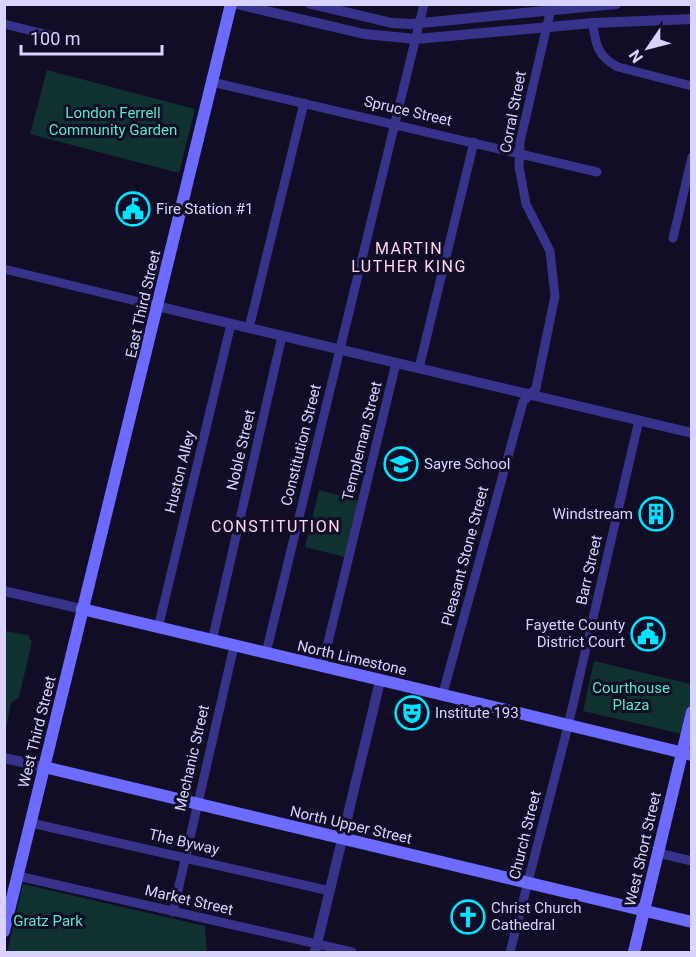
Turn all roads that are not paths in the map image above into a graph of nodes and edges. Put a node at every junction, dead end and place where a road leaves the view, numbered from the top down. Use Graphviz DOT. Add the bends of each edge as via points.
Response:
graph roads {
  1 [pos="231,4"];
  2 [pos="237,4"];
  3 [pos="311,4"];
  4 [pos="424,4"];
  5 [pos="616,4"];
  6 [pos="328,7"];
  7 [pos="551,7"];
  8 [pos="692,19"];
  9 [pos="419,23"];
  10 [pos="593,23"];
  11 [pos="4,24"];
  12 [pos="546,28"];
  13 [pos="52,36"];
  14 [pos="416,39"];
  15 [pos="212,82"];
  16 [pos="692,86"];
  17 [pos="304,103"];
  18 [pos="394,124"];
  19 [pos="474,142"];
  20 [pos="519,152"];
  21 [pos="692,158"];
  22 [pos="597,172"];
  23 [pos="673,238"];
  24 [pos="4,269"];
  25 [pos="153,305"];
  26 [pos="231,324"];
  27 [pos="249,328"];
  28 [pos="282,336"];
  29 [pos="340,350"];
  30 [pos="396,363"];
  31 [pos="419,368"];
  32 [pos="529,394"];
  33 [pos="639,420"];
  34 [pos="692,433"];
  35 [pos="4,591"];
  36 [pos="82,609"];
  37 [pos="158,627"];
  38 [pos="212,641"];
  39 [pos="234,646"];
  40 [pos="266,653"];
  41 [pos="322,667"];
  42 [pos="380,681"];
  43 [pos="443,693"];
  44 [pos="692,712"];
  45 [pos="568,726"];
  46 [pos="686,754"];
  47 [pos="4,758"];
  48 [pos="44,767"];
  49 [pos="197,804"];
  50 [pos="31,823"];
  51 [pos="343,839"];
  52 [pos="658,854"];
  53 [pos="184,857"];
  54 [pos="692,861"];
  55 [pos="18,876"];
  56 [pos="528,883"];
  57 [pos="330,891"];
  58 [pos="645,911"];
  59 [pos="173,912"];
  60 [pos="692,922"];
  61 [pos="4,931"];
  62 [pos="316,948"];
  63 [pos="352,952"];
  64 [pos="510,952"];
  65 [pos="634,952"];
  1 -- 15 [label="main road, East Third Street"];
  2 -- 14 [label="street" via="364,34"];
  3 -- 6 [label="street"];
  4 -- 9 [label="street, Constitution Street"];
  5 -- 7 [label="street"];
  6 -- 9 [label="street" via="392,23"];
  7 -- 9 [label="street"];
  7 -- 12 [label="street, Corral Street"];
  8 -- 10 [label="street"];
  9 -- 14 [label="street, Constitution Street"];
  10 -- 12 [label="street"];
  10 -- 16 [label="street" via="598,50 608,62 618,68"];
  11 -- 13 [label="street"];
  12 -- 14 [label="street"];
  12 -- 20 [label="street, Corral Street"];
  14 -- 18 [label="street, Constitution Street"];
  15 -- 17 [label="street, Spruce Street"];
  15 -- 25 [label="main road, East Third Street"];
  17 -- 18 [label="street, Spruce Street"];
  17 -- 27 [label="street"];
  18 -- 19 [label="street, Spruce Street"];
  18 -- 29 [label="street, Constitution Street"];
  19 -- 20 [label="street, Spruce Street"];
  19 -- 31 [label="street"];
  20 -- 22 [label="street, Spruce Street"];
  20 -- 32 [label="street, Corral Street" via="522,190 550,251 556,283 536,388"];
  21 -- 23 [label="street"];
  24 -- 25 [label="street"];
  25 -- 26 [label="street"];
  25 -- 36 [label="main road, East Third Street"];
  26 -- 27 [label="street"];
  26 -- 37 [label="street, Huston Alley"];
  27 -- 28 [label="street"];
  28 -- 29 [label="street"];
  28 -- 38 [label="street, Noble Street"];
  29 -- 30 [label="street"];
  29 -- 40 [label="street, Constitution Street"];
  30 -- 31 [label="street"];
  30 -- 41 [label="street, Templeman Street"];
  31 -- 32 [label="street"];
  32 -- 33 [label="street"];
  32 -- 43 [label="street, Pleasant Stone Street" via="523,402"];
  33 -- 34 [label="street"];
  33 -- 45 [label="street, Barr Street"];
  35 -- 36 [label="street, North Limestone"];
  36 -- 37 [label="main road, North Limestone"];
  36 -- 48 [label="main road, West Third Street"];
  37 -- 38 [label="main road, North Limestone"];
  38 -- 39 [label="main road, North Limestone"];
  39 -- 40 [label="main road, North Limestone"];
  39 -- 49 [label="street, Mechanic Street"];
  40 -- 41 [label="main road, North Limestone"];
  41 -- 42 [label="main road, North Limestone"];
  42 -- 43 [label="main road, North Limestone"];
  42 -- 51 [label="street"];
  43 -- 45 [label="main road, North Limestone"];
  44 -- 46 [label="main road, West Short Street"];
  45 -- 46 [label="main road, North Limestone"];
  45 -- 56 [label="street, Church Street"];
  46 -- 52 [label="main road, West Short Street"];
  47 -- 48 [label="street, North Upper Street"];
  48 -- 49 [label="main road, North Upper Street"];
  48 -- 50 [label="main road, West Third Street"];
  49 -- 51 [label="main road, North Upper Street"];
  49 -- 53 [label="street, Mechanic Street"];
  50 -- 53 [label="street, The Byway"];
  50 -- 55 [label="main road, West Third Street"];
  51 -- 56 [label="main road, North Upper Street"];
  51 -- 57 [label="street"];
  52 -- 54 [label="street"];
  52 -- 58 [label="main road, West Short Street"];
  53 -- 57 [label="street, The Byway"];
  53 -- 59 [label="street, Mechanic Street"];
  55 -- 59 [label="street, Market Street"];
  55 -- 61 [label="main road, West Third Street"];
  56 -- 58 [label="main road, North Upper Street"];
  56 -- 64 [label="street, Church Street"];
  57 -- 62 [label="street"];
  58 -- 60 [label="main road, North Upper Street"];
  58 -- 65 [label="main road, West Short Street"];
  59 -- 62 [label="street, Market Street"];
  62 -- 63 [label="street, Market Street"];
}
